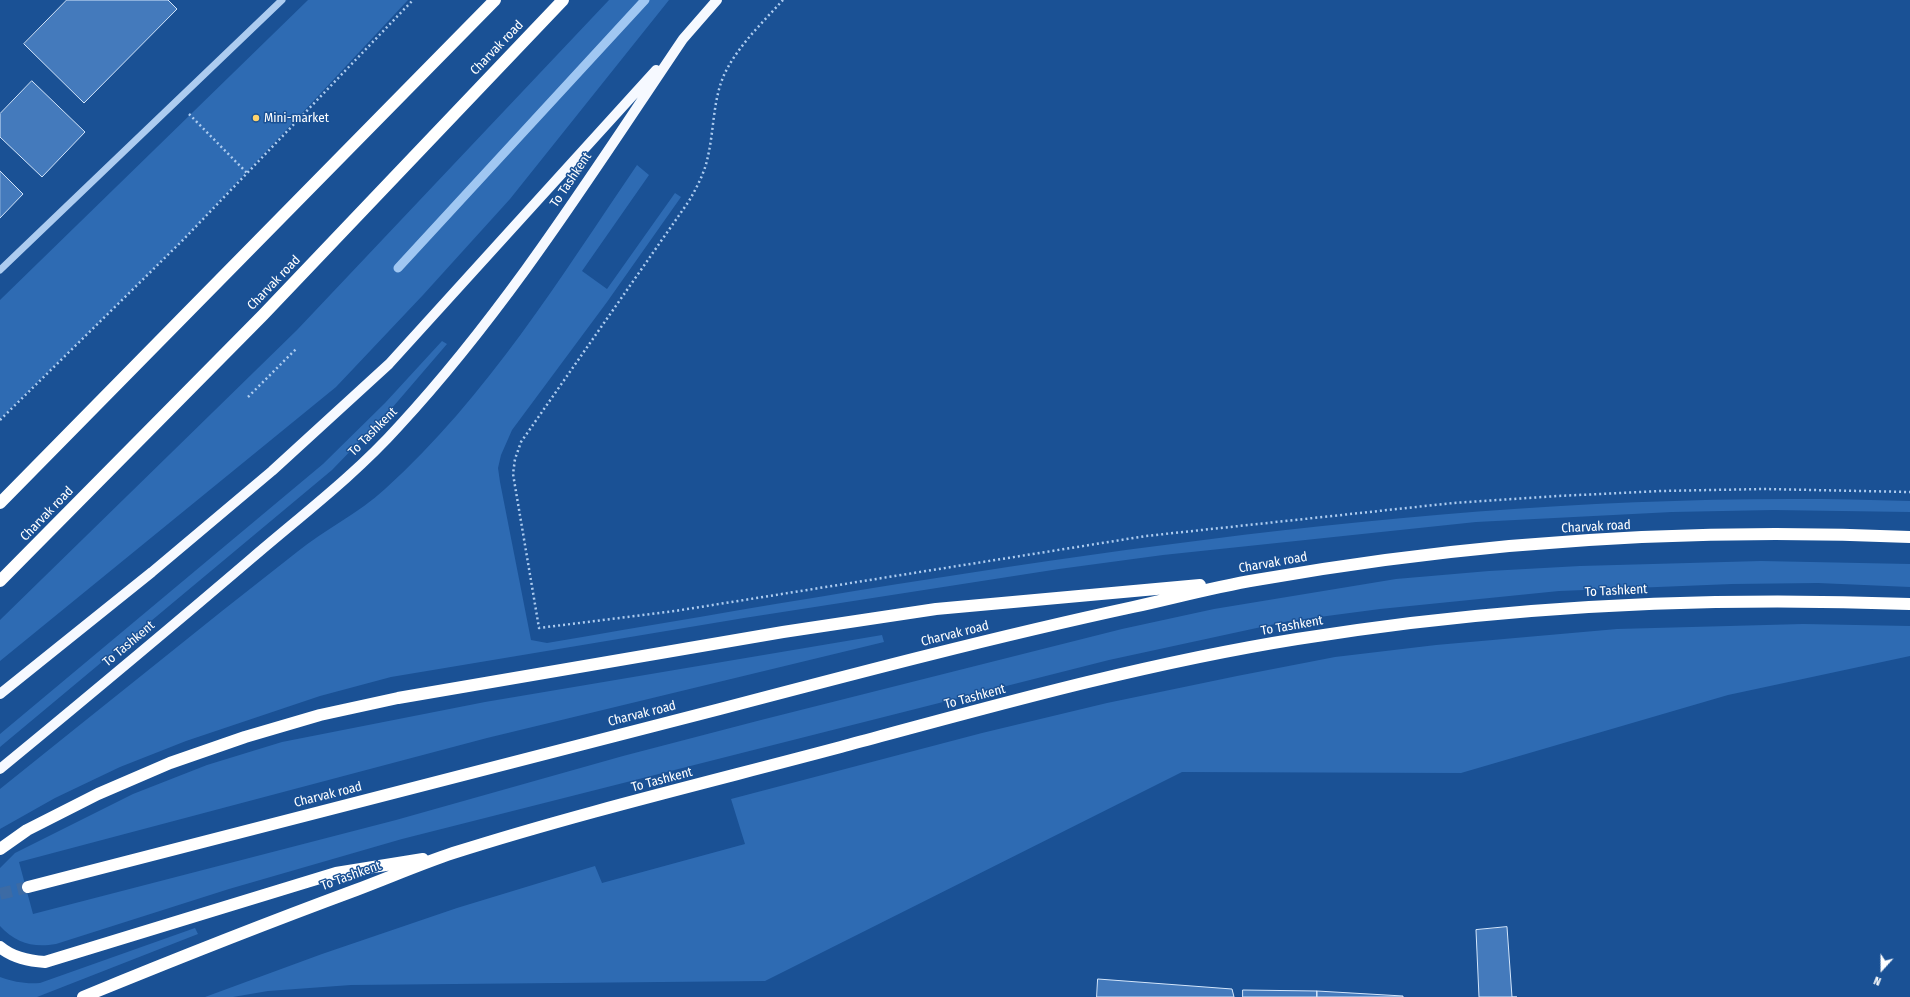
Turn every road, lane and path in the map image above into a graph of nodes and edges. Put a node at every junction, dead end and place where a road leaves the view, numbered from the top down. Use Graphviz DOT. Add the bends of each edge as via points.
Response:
graph roads {
  1 [pos="282,0"];
  2 [pos="413,0"];
  3 [pos="495,0"];
  4 [pos="563,0"];
  5 [pos="717,0"];
  6 [pos="783,0"];
  7 [pos="683,39"];
  8 [pos="176,100"];
  9 [pos="248,174"];
  10 [pos="0,270"];
  11 [pos="297,348"];
  12 [pos="248,397"];
  13 [pos="0,420"];
  14 [pos="1910,492"];
  15 [pos="0,503"];
  16 [pos="1910,537"];
  17 [pos="0,581"];
  18 [pos="1251,581"];
  19 [pos="1910,604"];
  20 [pos="0,694"];
  21 [pos="0,769"];
  22 [pos="0,849"];
  23 [pos="450,854"];
  24 [pos="28,887"];
  25 [pos="0,947"];
  26 [pos="83,997"];
  1 -- 8 [label="street"];
  2 -- 9 [label="path"];
  3 -- 15 [label="highway"];
  4 -- 17 [label="highway, Charvak road" via="263,315"];
  5 -- 7 [label="main road, To Tashkent"];
  6 -- 14 [label="path" via="737,53 724,75 714,114 708,158 689,201 521,442 513,474 539,628 675,611 1146,536 1453,503 1661,491 1764,489"];
  7 -- 20 [label="main road, To Tashkent" via="389,364 248,491"];
  7 -- 21 [label="main road, To Tashkent" via="508,296 455,363 398,428 353,472 140,654"];
  8 -- 9 [label="path"];
  8 -- 10 [label="street"];
  9 -- 13 [label="path"];
  11 -- 12 [label="path"];
  16 -- 18 [label="highway, Charvak road" via="1746,535 1615,539 1498,547 1390,559"];
  18 -- 22 [label="highway" via="936,609 753,637 398,698 320,715 170,763 98,794 27,830"];
  18 -- 24 [label="highway, Charvak road" via="984,641"];
  19 -- 23 [label="highway, To Tashkent" via="1775,601 1606,605 1449,618 1285,641 1049,691 573,818"];
  23 -- 25 [label="highway" via="336,873 46,962 18,958"];
  23 -- 26 [label="highway, To Tashkent" via="266,923"];
}
